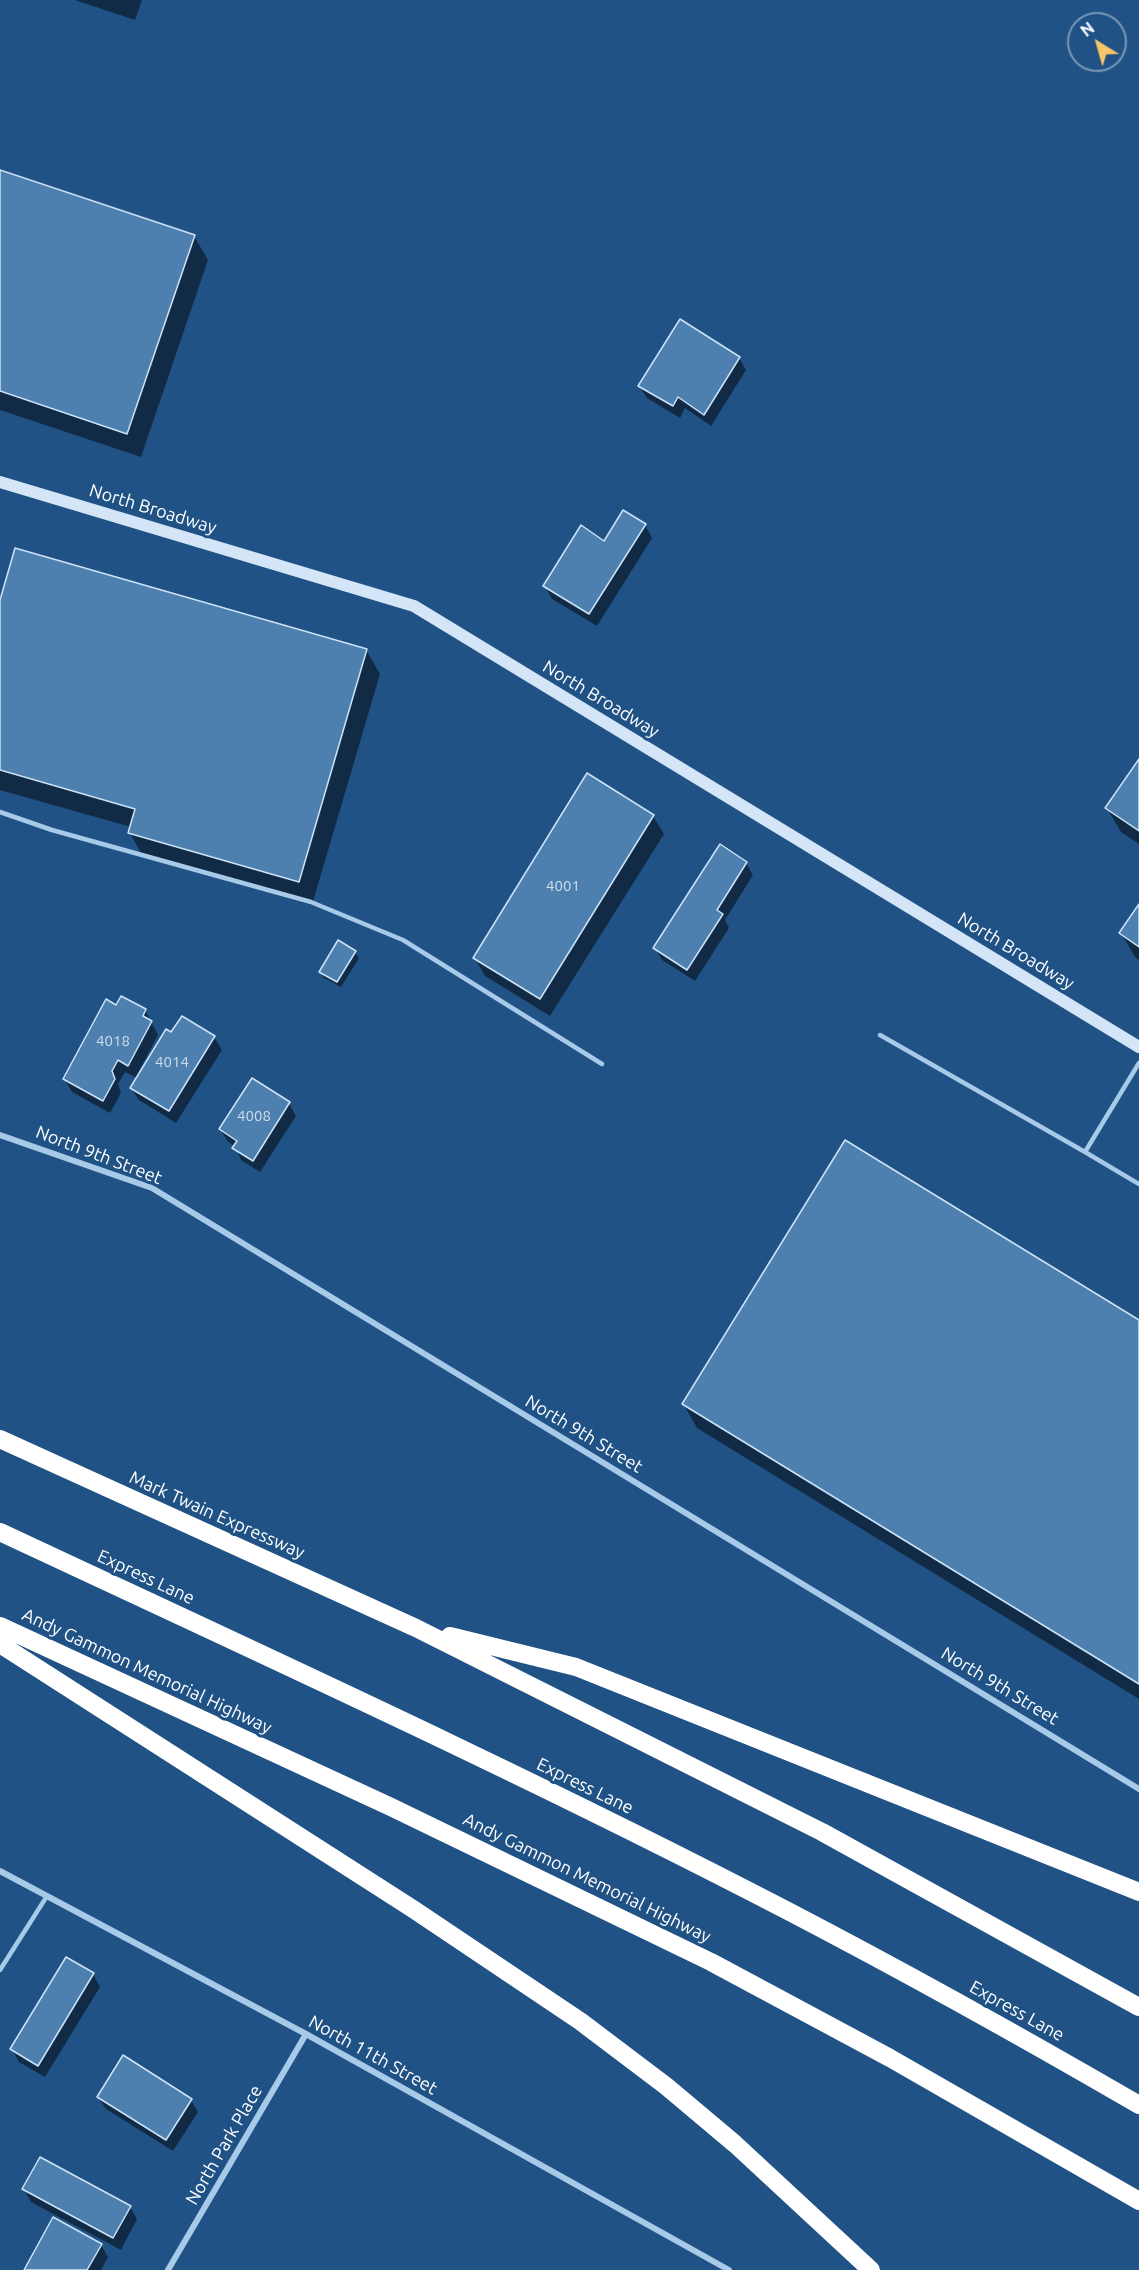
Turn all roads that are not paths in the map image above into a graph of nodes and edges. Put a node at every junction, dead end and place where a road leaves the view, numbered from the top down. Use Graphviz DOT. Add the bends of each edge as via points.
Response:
graph roads {
  1 [pos="0,482"];
  2 [pos="0,812"];
  3 [pos="880,1035"];
  4 [pos="1139,1047"];
  5 [pos="1139,1063"];
  6 [pos="602,1064"];
  7 [pos="0,1135"];
  8 [pos="1085,1152"];
  9 [pos="1139,1184"];
  10 [pos="0,1439"];
  11 [pos="0,1532"];
  12 [pos="0,1626"];
  13 [pos="416,1628"];
  14 [pos="0,1644"];
  15 [pos="1139,1789"];
  16 [pos="0,1871"];
  17 [pos="1139,1892"];
  18 [pos="47,1896"];
  19 [pos="0,1970"];
  20 [pos="1139,2007"];
  21 [pos="306,2034"];
  22 [pos="1139,2105"];
  23 [pos="1139,2201"];
  24 [pos="168,2270"];
  25 [pos="729,2270"];
  26 [pos="871,2270"];
  1 -- 4 [label="main road, North Broadway" via="414,606"];
  2 -- 6 [label="lane" via="311,902 403,940"];
  3 -- 8 [label="lane"];
  5 -- 8 [label="lane"];
  7 -- 15 [label="street, North 9th Street" via="152,1188"];
  8 -- 9 [label="lane"];
  10 -- 13 [label="highway, Mark Twain Expressway"];
  11 -- 22 [label="highway, Express Lane" via="667,1849 992,2021"];
  12 -- 23 [label="highway, Andy Gammon Memorial Highway" via="402,1812 711,1962 890,2058"];
  13 -- 17 [label="highway" via="576,1667"];
  13 -- 20 [label="highway" via="822,1832"];
  14 -- 26 [label="highway" via="580,2021 735,2144"];
  16 -- 18 [label="street, North 11th Street"];
  18 -- 19 [label="lane"];
  18 -- 21 [label="street, North 11th Street"];
  21 -- 24 [label="street, North Park Place"];
  21 -- 25 [label="street, North 11th Street"];
}
